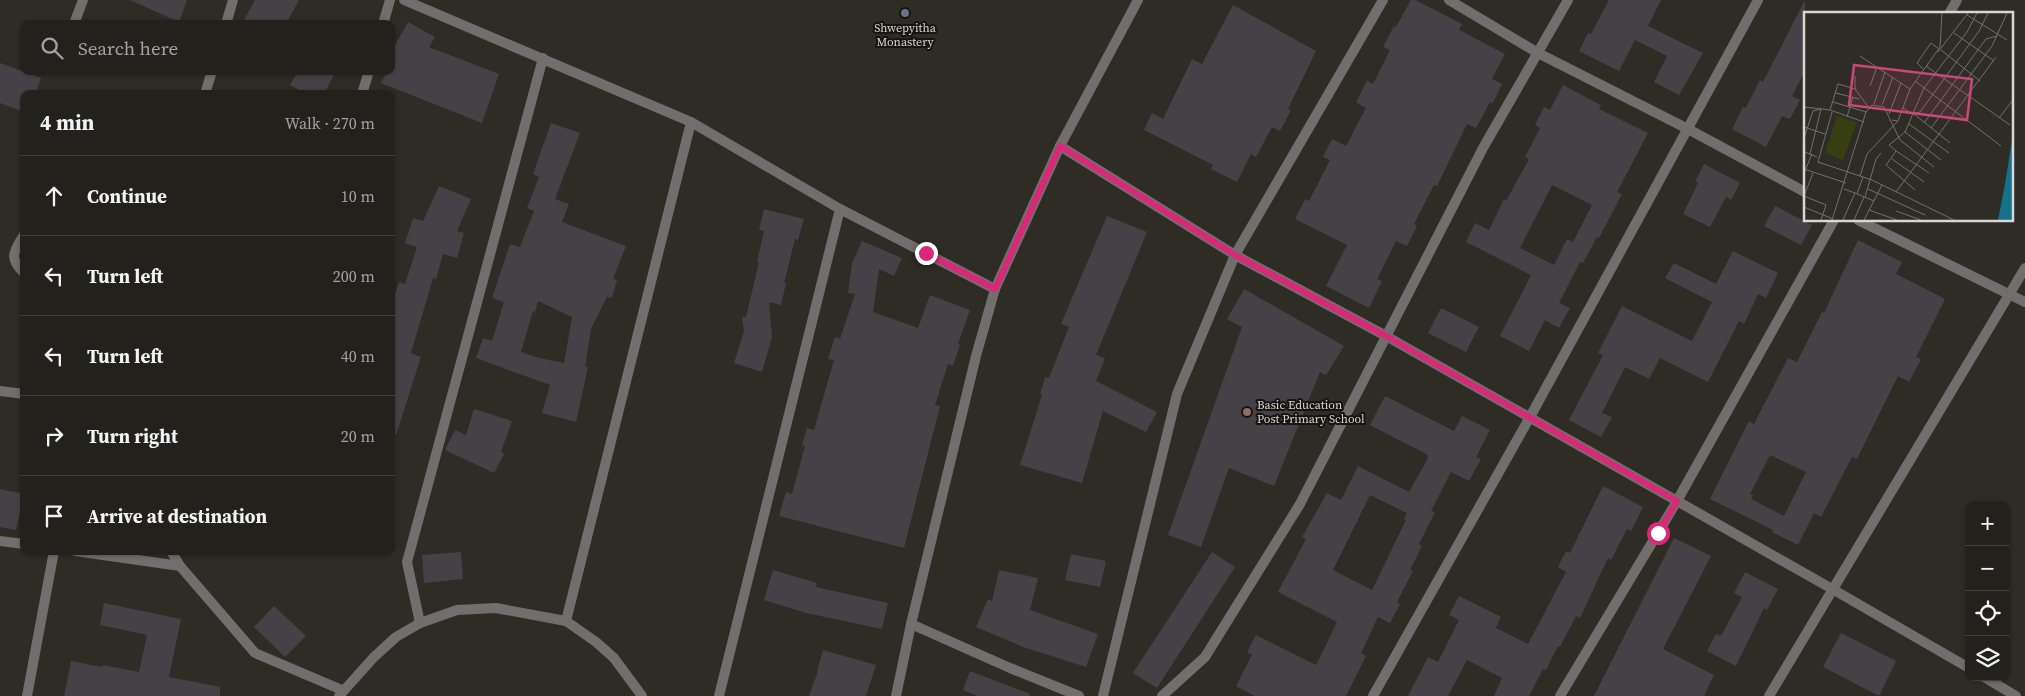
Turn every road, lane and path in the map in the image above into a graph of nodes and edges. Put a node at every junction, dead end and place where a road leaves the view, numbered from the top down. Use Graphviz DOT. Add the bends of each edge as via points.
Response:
graph roads {
  1 [pos="83,0"];
  2 [pos="234,0"];
  3 [pos="390,0"];
  4 [pos="404,0"];
  5 [pos="1138,0"];
  6 [pos="1383,0"];
  7 [pos="1449,0"];
  8 [pos="1568,0"];
  9 [pos="1758,0"];
  10 [pos="1957,0"];
  11 [pos="1950,12"];
  12 [pos="76,20"];
  13 [pos="227,20"];
  14 [pos="384,20"];
  15 [pos="1538,52"];
  16 [pos="543,58"];
  17 [pos="211,75"];
  18 [pos="368,75"];
  19 [pos="206,90"];
  20 [pos="363,90"];
  21 [pos="691,122"];
  22 [pos="1688,129"];
  23 [pos="1060,146"];
  24 [pos="1804,191"];
  25 [pos="840,209"];
  26 [pos="1833,221"];
  27 [pos="1860,221"];
  28 [pos="20,242"];
  29 [pos="1235,255"];
  30 [pos="20,268"];
  31 [pos="2025,268"];
  32 [pos="995,289"];
  33 [pos="2010,294"];
  34 [pos="2025,302"];
  35 [pos="1386,336"];
  36 [pos="0,391"];
  37 [pos="20,394"];
  38 [pos="1530,417"];
  39 [pos="1677,501"];
  40 [pos="0,541"];
  41 [pos="20,544"];
  42 [pos="53,555"];
  43 [pos="104,555"];
  44 [pos="173,555"];
  45 [pos="180,566"];
  46 [pos="1834,590"];
  47 [pos="566,621"];
  48 [pos="420,623"];
  49 [pos="911,624"];
  50 [pos="1965,666"];
  51 [pos="1991,681"];
  52 [pos="341,693"];
  53 [pos="27,696"];
  54 [pos="642,696"];
  55 [pos="719,696"];
  56 [pos="896,696"];
  57 [pos="1079,696"];
  58 [pos="1103,696"];
  59 [pos="1162,696"];
  60 [pos="1373,696"];
  61 [pos="1560,696"];
  62 [pos="1769,696"];
  63 [pos="2016,696"];
  1 -- 12 [label="street"];
  2 -- 13 [label="street"];
  3 -- 14 [label="street"];
  4 -- 16 [label="street"];
  5 -- 23 [label="street"];
  6 -- 29 [label="street"];
  7 -- 15 [label="street"];
  8 -- 15 [label="street"];
  9 -- 22 [label="street"];
  10 -- 11 [label="street"];
  15 -- 22 [label="street"];
  15 -- 35 [label="street" via="1483,148"];
  16 -- 21 [label="street"];
  16 -- 48 [label="street" via="407,562"];
  17 -- 19 [label="street"];
  18 -- 20 [label="street"];
  21 -- 25 [label="street"];
  21 -- 47 [label="street"];
  22 -- 24 [label="street"];
  22 -- 38 [label="street"];
  23 -- 29 [label="street"];
  23 -- 32 [label="street"];
  25 -- 32 [label="street"];
  25 -- 55 [label="street"];
  26 -- 39 [label="street"];
  27 -- 33 [label="street"];
  28 -- 30 [label="street" via="14,252 14,260"];
  29 -- 35 [label="street"];
  29 -- 58 [label="street" via="1177,394"];
  31 -- 33 [label="street"];
  32 -- 49 [label="street"];
  33 -- 34 [label="street"];
  33 -- 46 [label="street"];
  35 -- 38 [label="street"];
  35 -- 59 [label="street" via="1300,504 1210,649"];
  36 -- 37 [label="street"];
  38 -- 39 [label="street"];
  38 -- 60 [label="street"];
  39 -- 46 [label="street"];
  39 -- 61 [label="street"];
  40 -- 41 [label="street"];
  42 -- 53 [label="street"];
  43 -- 45 [label="street"];
  44 -- 45 [label="street"];
  45 -- 52 [label="street" via="255,653"];
  46 -- 50 [label="street"];
  46 -- 62 [label="street"];
  47 -- 48 [label="street" via="496,608 457,610"];
  47 -- 54 [label="street" via="614,658"];
  48 -- 52 [label="street" via="396,637"];
  49 -- 56 [label="street"];
  49 -- 57 [label="street"];
  51 -- 63 [label="street"];
}
